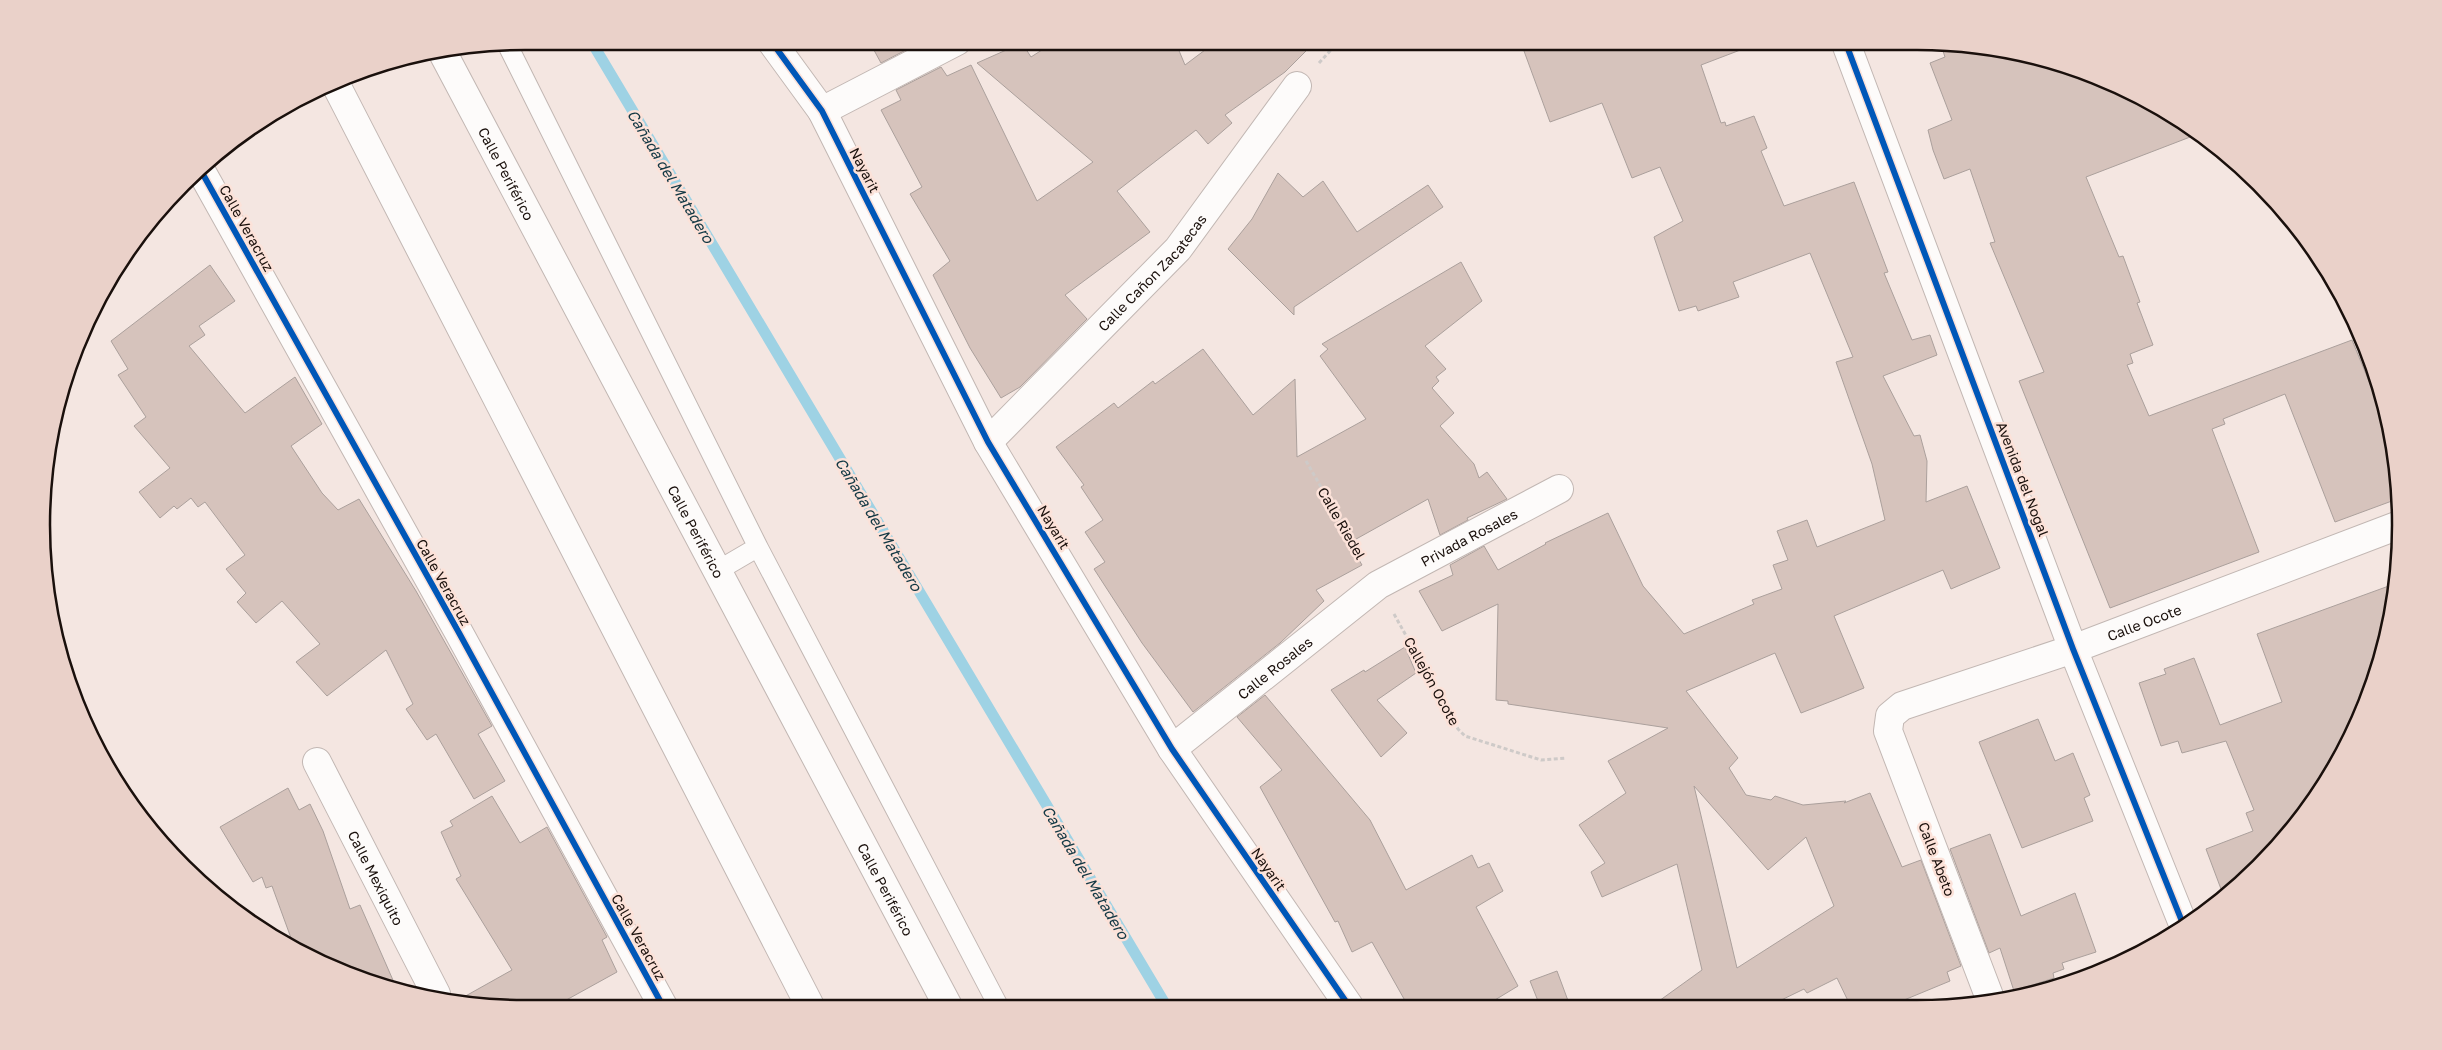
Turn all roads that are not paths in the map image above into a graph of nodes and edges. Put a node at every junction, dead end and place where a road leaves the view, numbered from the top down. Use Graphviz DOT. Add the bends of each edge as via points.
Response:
graph roads {
  1 [pos="510,50"];
  2 [pos="778,50"];
  3 [pos="940,50"];
  4 [pos="1848,50"];
  5 [pos="445,57"];
  6 [pos="1297,86"];
  7 [pos="338,88"];
  8 [pos="822,111"];
  9 [pos="204,176"];
  10 [pos="988,442"];
  11 [pos="1559,489"];
  12 [pos="2392,528"];
  13 [pos="758,547"];
  14 [pos="717,571"];
  15 [pos="1378,585"];
  16 [pos="2073,649"];
  17 [pos="1890,716"];
  18 [pos="1172,750"];
  19 [pos="317,762"];
  20 [pos="2181,920"];
  21 [pos="435,991"];
  22 [pos="1989,994"];
  23 [pos="660,1000"];
  24 [pos="807,1000"];
  25 [pos="945,1000"];
  26 [pos="995,1000"];
  27 [pos="1345,1000"];
  1 -- 13 [label="lane"];
  2 -- 8 [label="main road, Nayarit"];
  3 -- 8 [label="main road"];
  4 -- 16 [label="main road, Avenida del Nogal"];
  5 -- 14 [label="main road, Calle Periférico"];
  6 -- 10 [label="main road, Calle Cañon Zacatecas" via="1178,248"];
  7 -- 24 [label="main road"];
  8 -- 10 [label="main road, Nayarit"];
  9 -- 23 [label="main road, Calle Veracruz"];
  10 -- 18 [label="main road, Nayarit"];
  11 -- 15 [label="main road, Privada Rosales"];
  12 -- 16 [label="main road, Calle Ocote"];
  13 -- 14 [label="lane"];
  13 -- 26 [label="lane"];
  14 -- 25 [label="main road, Calle Periférico"];
  15 -- 18 [label="main road, Calle Rosales"];
  16 -- 17 [label="main road, Calle Ocote" via="1902,706"];
  16 -- 20 [label="main road, Avenida del Nogal"];
  17 -- 22 [label="main road, Calle Abeto" via="1888,731"];
  18 -- 27 [label="main road, Nayarit"];
  19 -- 21 [label="main road, Calle Mexiquito"];
}
